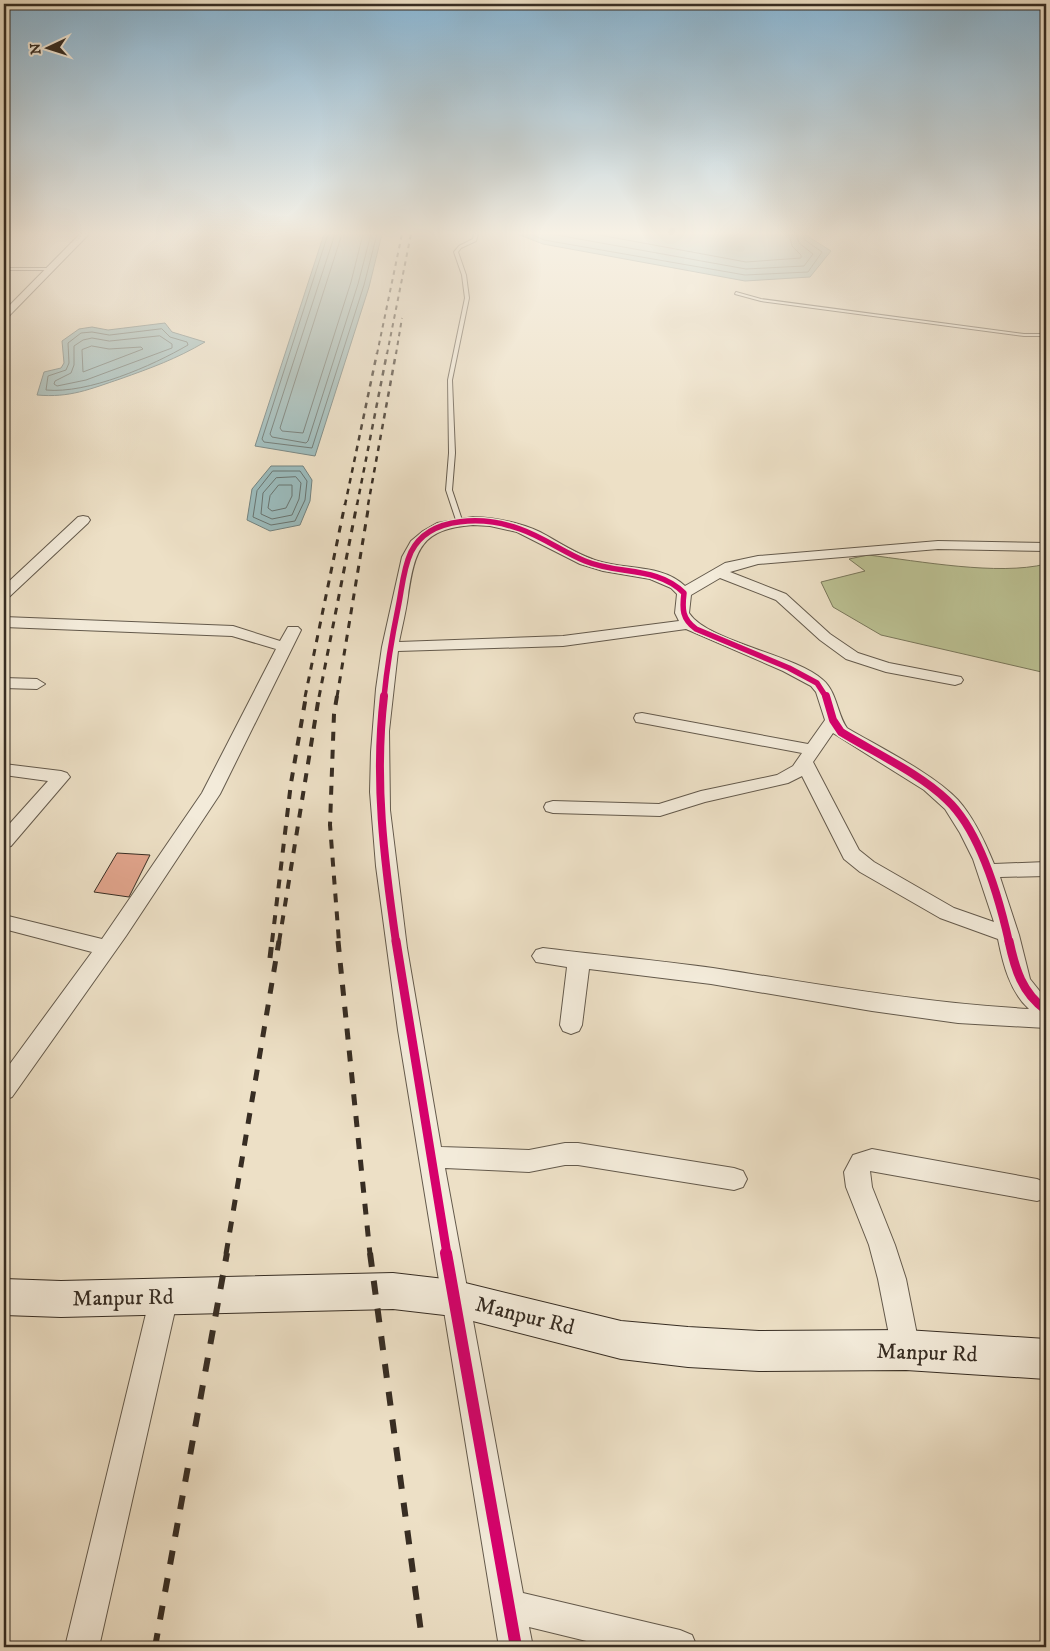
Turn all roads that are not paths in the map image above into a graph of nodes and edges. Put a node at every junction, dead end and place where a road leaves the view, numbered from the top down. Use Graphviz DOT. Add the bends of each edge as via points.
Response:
graph roads {
  1 [pos="464,311"];
  2 [pos="844,311"];
  3 [pos="1046,335"];
  4 [pos="83,520"];
  5 [pos="460,523"];
  6 [pos="1046,547"];
  7 [pos="719,572"];
  8 [pos="684,593"];
  9 [pos="4,594"];
  10 [pos="4,622"];
  11 [pos="689,624"];
  12 [pos="390,647"];
  13 [pos="955,680"];
  14 [pos="4,683"];
  15 [pos="37,684"];
  16 [pos="642,718"];
  17 [pos="833,720"];
  18 [pos="808,756"];
  19 [pos="4,770"];
  20 [pos="553,807"];
  21 [pos="4,842"];
  22 [pos="1046,869"];
  23 [pos="986,871"];
  24 [pos="4,922"];
  25 [pos="1008,935"];
  26 [pos="107,948"];
  27 [pos="543,956"];
  28 [pos="579,960"];
  29 [pos="1046,1010"];
  30 [pos="1046,1019"];
  31 [pos="571,1025"];
  32 [pos="4,1090"];
  33 [pos="430,1157"];
  34 [pos="734,1179"];
  35 [pos="1037,1190"];
  36 [pos="4,1297"];
  37 [pos="164,1297"];
  38 [pos="453,1298"];
  39 [pos="906,1350"];
  40 [pos="1046,1359"];
  41 [pos="509,1606"];
  42 [pos="82,1647"];
  43 [pos="516,1647"];
  44 [pos="680,1647"];
  1 -- 5 [label="lane" via="450,380 452,453 449,490"];
  2 -- 3 [label="lane" via="1024,335"];
  4 -- 9 [label="street"];
  5 -- 8 [label="street" via="509,524 522,528 586,561 664,579 679,586"];
  5 -- 12 [label="street" via="434,530 413,548"];
  6 -- 7 [label="street" via="938,545 896,548 758,560"];
  7 -- 8 [label="street"];
  7 -- 13 [label="street" via="781,597 825,637 852,656 886,667"];
  8 -- 11 [label="street" via="682,613"];
  10 -- 26 [label="street" via="233,631 289,639 211,794"];
  11 -- 12 [label="street" via="563,641"];
  11 -- 17 [label="street" via="817,683 824,692"];
  12 -- 33 [label="street" via="380,743 384,848 406,1013"];
  14 -- 15 [label="street"];
  16 -- 18 [label="street"];
  17 -- 18 [label="street"];
  17 -- 23 [label="street" via="846,736 943,796 964,822"];
  18 -- 20 [label="street" via="792,775 782,779 660,810"];
  18 -- 25 [label="street" via="851,854 867,867 947,914"];
  19 -- 21 [label="street" via="60,777"];
  22 -- 23 [label="street"];
  23 -- 25 [label="street"];
  24 -- 26 [label="street"];
  25 -- 29 [label="street" via="1025,990"];
  26 -- 32 [label="street"];
  27 -- 28 [label="street"];
  28 -- 30 [label="street" via="711,976 958,1014"];
  28 -- 31 [label="street"];
  33 -- 34 [label="street" via="529,1160 578,1154"];
  33 -- 38 [label="street"];
  35 -- 39 [label="street" via="872,1160 862,1163 857,1172 859,1187 892,1279"];
  36 -- 37 [label="main road, Manpur Rd"];
  37 -- 38 [label="main road, Manpur Rd" via="384,1291"];
  37 -- 42 [label="street"];
  38 -- 39 [label="main road, Manpur Rd" via="621,1340 688,1348"];
  38 -- 41 [label="street"];
  39 -- 40 [label="main road, Manpur Rd"];
  41 -- 43 [label="street"];
  41 -- 44 [label="street"];
}
